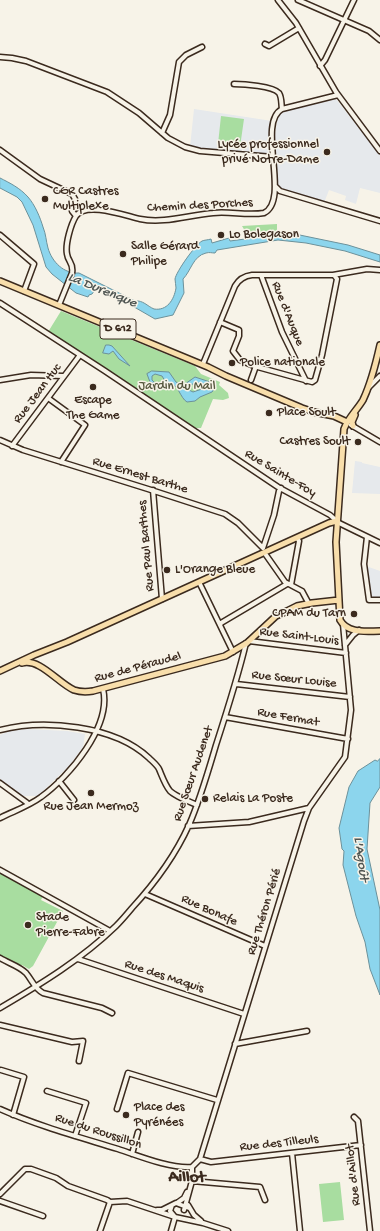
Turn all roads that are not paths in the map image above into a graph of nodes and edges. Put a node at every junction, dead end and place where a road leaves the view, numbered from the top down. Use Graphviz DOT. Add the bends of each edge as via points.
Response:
graph roads {
  1 [pos="278,0"];
  2 [pos="298,0"];
  3 [pos="354,0"];
  4 [pos="344,20"];
  5 [pos="299,28"];
  6 [pos="380,40"];
  7 [pos="265,44"];
  8 [pos="202,46"];
  9 [pos="0,57"];
  10 [pos="320,66"];
  11 [pos="234,84"];
  12 [pos="338,95"];
  13 [pos="282,109"];
  14 [pos="162,133"];
  15 [pos="0,150"];
  16 [pos="380,151"];
  17 [pos="273,157"];
  18 [pos="275,186"];
  19 [pos="76,216"];
  20 [pos="380,221"];
  21 [pos="0,235"];
  22 [pos="380,270"];
  23 [pos="261,275"];
  24 [pos="334,275"];
  25 [pos="0,281"];
  26 [pos="24,291"];
  27 [pos="0,303"];
  28 [pos="59,305"];
  29 [pos="220,322"];
  30 [pos="380,346"];
  31 [pos="80,355"];
  32 [pos="203,364"];
  33 [pos="256,366"];
  34 [pos="62,376"];
  35 [pos="380,376"];
  36 [pos="0,380"];
  37 [pos="251,380"];
  38 [pos="306,381"];
  39 [pos="367,389"];
  40 [pos="48,398"];
  41 [pos="356,410"];
  42 [pos="331,415"];
  43 [pos="347,422"];
  44 [pos="352,426"];
  45 [pos="0,440"];
  46 [pos="380,442"];
  47 [pos="12,446"];
  48 [pos="62,462"];
  49 [pos="281,488"];
  50 [pos="153,490"];
  51 [pos="338,511"];
  52 [pos="330,514"];
  53 [pos="337,521"];
  54 [pos="367,537"];
  55 [pos="297,538"];
  56 [pos="380,543"];
  57 [pos="264,551"];
  58 [pos="200,582"];
  59 [pos="289,584"];
  60 [pos="162,599"];
  61 [pos="339,600"];
  62 [pos="380,600"];
  63 [pos="309,604"];
  64 [pos="343,624"];
  65 [pos="220,625"];
  66 [pos="359,630"];
  67 [pos="380,631"];
  68 [pos="248,642"];
  69 [pos="345,645"];
  70 [pos="46,651"];
  71 [pos="233,652"];
  72 [pos="346,653"];
  73 [pos="38,665"];
  74 [pos="8,668"];
  75 [pos="0,671"];
  76 [pos="236,684"];
  77 [pos="103,689"];
  78 [pos="350,697"];
  79 [pos="225,717"];
  80 [pos="0,730"];
  81 [pos="96,731"];
  82 [pos="348,739"];
  83 [pos="59,781"];
  84 [pos="0,783"];
  85 [pos="74,800"];
  86 [pos="28,804"];
  87 [pos="197,805"];
  88 [pos="309,808"];
  89 [pos="0,818"];
  90 [pos="192,819"];
  91 [pos="188,826"];
  92 [pos="198,826"];
  93 [pos="0,870"];
  94 [pos="145,894"];
  95 [pos="110,931"];
  96 [pos="265,946"];
  97 [pos="0,958"];
  98 [pos="78,959"];
  99 [pos="35,987"];
  100 [pos="0,1008"];
  101 [pos="112,1013"];
  102 [pos="244,1014"];
  103 [pos="0,1025"];
  104 [pos="306,1031"];
  105 [pos="235,1044"];
  106 [pos="79,1061"];
  107 [pos="1,1070"];
  108 [pos="47,1091"];
  109 [pos="217,1100"];
  110 [pos="0,1109"];
  111 [pos="117,1109"];
  112 [pos="13,1115"];
  113 [pos="354,1117"];
  114 [pos="138,1132"];
  115 [pos="75,1136"];
  116 [pos="361,1145"];
  117 [pos="351,1146"];
  118 [pos="292,1153"];
  119 [pos="132,1154"];
  120 [pos="362,1156"];
  121 [pos="200,1160"];
  122 [pos="192,1167"];
  123 [pos="192,1181"];
  124 [pos="189,1189"];
  125 [pos="0,1194"];
  126 [pos="265,1200"];
  127 [pos="0,1201"];
  128 [pos="110,1202"];
  129 [pos="174,1204"];
  130 [pos="185,1207"];
  131 [pos="153,1210"];
  132 [pos="43,1216"];
  133 [pos="177,1217"];
  134 [pos="203,1223"];
  135 [pos="100,1231"];
  136 [pos="171,1231"];
  137 [pos="228,1231"];
  138 [pos="300,1231"];
  139 [pos="370,1231"];
  1 -- 5 [label="street"];
  2 -- 4 [label="street"];
  3 -- 4 [label="street"];
  4 -- 6 [label="street"];
  4 -- 10 [label="street"];
  5 -- 7 [label="street" via="269,46"];
  5 -- 10 [label="street"];
  8 -- 14 [label="street" via="179,62 170,115"];
  9 -- 14 [label="street" via="26,61 107,92 139,113"];
  10 -- 12 [label="street"];
  11 -- 13 [label="street" via="275,90 280,96"];
  12 -- 13 [label="street"];
  12 -- 16 [label="street"];
  13 -- 17 [label="street, Chemin des Porches" via="275,118 272,135"];
  14 -- 17 [label="street" via="192,150"];
  15 -- 19 [label="street" via="40,179 74,195 72,211"];
  17 -- 18 [label="street, Chemin des Porches"];
  18 -- 19 [label="street, Chemin des Porches" via="272,206 264,213 213,213 146,220 89,210 81,211"];
  18 -- 20 [label="street" via="280,191"];
  19 -- 28 [label="street" via="69,234 66,253 73,268"];
  21 -- 26 [label="street" via="34,264"];
  22 -- 24 [label="street" via="367,269"];
  23 -- 24 [label="street"];
  23 -- 29 [label="street" via="247,276 239,280"];
  23 -- 38 [label="street, Rue d'Auque" via="282,332"];
  24 -- 38 [label="street" via="337,279 322,355 315,380"];
  25 -- 26 [label="main road, D 612"];
  26 -- 28 [label="main road, D 612"];
  27 -- 31 [label="street, Rue Sainte-Foy"];
  28 -- 32 [label="main road, D 612"];
  29 -- 32 [label="street"];
  29 -- 33 [label="street" via="239,330 234,351 238,359"];
  30 -- 39 [label="main road"];
  31 -- 34 [label="street, Rue Jean Huc"];
  31 -- 49 [label="street, Rue Sainte-Foy"];
  32 -- 42 [label="main road, D 612" via="308,410"];
  33 -- 37 [label="street"];
  33 -- 38 [label="street"];
  34 -- 36 [label="street" via="31,374"];
  34 -- 40 [label="street, Rue Jean Huc"];
  35 -- 39 [label="street"];
  39 -- 41 [label="main road"];
  40 -- 47 [label="street, Rue Jean Huc"];
  40 -- 48 [label="street" via="85,425"];
  41 -- 42 [label="main road" via="344,417"];
  41 -- 43 [label="main road"];
  41 -- 44 [label="main road"];
  42 -- 43 [label="main road, D 612"];
  43 -- 44 [label="street"];
  43 -- 51 [label="main road"];
  44 -- 46 [label="street"];
  45 -- 47 [label="street, Rue Ernest Barthe"];
  47 -- 48 [label="street, Rue Ernest Barthe"];
  48 -- 50 [label="street, Rue Ernest Barthe"];
  49 -- 52 [label="street, Rue Sainte-Foy"];
  49 -- 57 [label="street"];
  50 -- 57 [label="street, Rue Ernest Barthe" via="225,514 238,523"];
  50 -- 60 [label="street, Rue Paul Barthes"];
  51 -- 52 [label="street"];
  51 -- 53 [label="main road"];
  52 -- 53 [label="street, Rue Sainte-Foy"];
  53 -- 54 [label="street, Rue Sainte-Foy"];
  53 -- 55 [label="main road"];
  53 -- 61 [label="main road"];
  54 -- 56 [label="street, Rue Sainte-Foy"];
  54 -- 62 [label="street" via="364,564 369,600"];
  55 -- 58 [label="main road"];
  55 -- 59 [label="street" via="299,541"];
  57 -- 59 [label="street, Rue Ernest Barthe"];
  58 -- 60 [label="main road"];
  58 -- 65 [label="street"];
  59 -- 63 [label="street, Rue Ernest Barthe" via="302,591"];
  59 -- 65 [label="street"];
  60 -- 70 [label="main road"];
  61 -- 63 [label="main road"];
  61 -- 64 [label="main road" via="340,620"];
  63 -- 68 [label="main road" via="297,606 276,616"];
  64 -- 66 [label="main road" via="352,630"];
  64 -- 69 [label="street, Rue Théron Périé"];
  65 -- 71 [label="street"];
  66 -- 67 [label="main road"];
  66 -- 69 [label="street"];
  68 -- 71 [label="main road, Rue de Péraudel"];
  68 -- 72 [label="street, Rue Saint-Louis"];
  68 -- 76 [label="street, Rue Sœur Audenet"];
  69 -- 72 [label="street, Rue Théron Périé"];
  70 -- 73 [label="main road" via="36,659"];
  70 -- 74 [label="main road"];
  71 -- 77 [label="main road, Rue de Péraudel"];
  72 -- 78 [label="street, Rue Théron Périé"];
  73 -- 74 [label="main road" via="26,662"];
  73 -- 77 [label="main road, Rue de Péraudel" via="73,689 87,692"];
  74 -- 75 [label="main road"];
  76 -- 78 [label="street, Rue Sœur Louise"];
  76 -- 79 [label="street, Rue Sœur Audenet"];
  77 -- 81 [label="street" via="102,713"];
  78 -- 82 [label="street, Rue Théron Périé"];
  79 -- 82 [label="street, Rue Fermat"];
  79 -- 87 [label="street, Rue Sœur Audenet"];
  80 -- 81 [label="street" via="45,725"];
  81 -- 83 [label="street" via="78,759"];
  81 -- 87 [label="street" via="130,744 148,757 158,768 171,792"];
  82 -- 88 [label="street, Rue Théron Périé" via="346,757"];
  83 -- 85 [label="street"];
  83 -- 86 [label="street" via="43,796"];
  84 -- 86 [label="street"];
  86 -- 89 [label="street"];
  87 -- 90 [label="street, Rue Sœur Audenet"];
  88 -- 92 [label="street" via="249,822"];
  88 -- 96 [label="street, Rue Théron Périé"];
  90 -- 91 [label="street, Rue Sœur Audenet"];
  90 -- 92 [label="street"];
  91 -- 92 [label="street"];
  91 -- 94 [label="street, Rue Sœur Audenet" via="164,870"];
  93 -- 95 [label="street"];
  94 -- 95 [label="street, Rue Sœur Audenet"];
  94 -- 96 [label="street, Rue Bonafe"];
  95 -- 98 [label="street, Rue Sœur Audenet"];
  96 -- 102 [label="street, Rue Théron Périé"];
  97 -- 99 [label="street" via="27,974"];
  98 -- 99 [label="street, Rue Sœur Audenet"];
  98 -- 102 [label="street, Rue des Maquis"];
  99 -- 100 [label="street, Rue Sœur Audenet"];
  99 -- 101 [label="street" via="43,993 102,1008"];
  102 -- 105 [label="street, Rue Théron Périé"];
  103 -- 106 [label="street" via="72,1042 83,1041"];
  104 -- 105 [label="street"];
  105 -- 109 [label="street, Rue Théron Périé"];
  107 -- 112 [label="street" via="24,1077"];
  108 -- 115 [label="street" via="86,1103"];
  109 -- 111 [label="street" via="128,1073"];
  109 -- 121 [label="street, Rue Théron Périé"];
  110 -- 112 [label="street, Rue du Roussillon"];
  112 -- 115 [label="street, Rue du Roussillon"];
  113 -- 116 [label="street, Rue d'Aillot" via="358,1121"];
  114 -- 119 [label="street"];
  115 -- 119 [label="street, Rue du Roussillon"];
  116 -- 117 [label="street, Rue des Tilleuls"];
  116 -- 120 [label="street, Rue d'Aillot"];
  117 -- 118 [label="street, Rue des Tilleuls"];
  117 -- 120 [label="street"];
  118 -- 121 [label="street, Rue des Tilleuls" via="211,1162"];
  118 -- 138 [label="street"];
  119 -- 122 [label="street, Rue du Roussillon" via="183,1168"];
  120 -- 139 [label="street, Rue d'Aillot"];
  121 -- 122 [label="street"];
  122 -- 123 [label="street"];
  123 -- 124 [label="street"];
  123 -- 126 [label="street" via="260,1187"];
  124 -- 129 [label="street" via="184,1198"];
  124 -- 130 [label="street"];
  125 -- 128 [label="street" via="25,1169 32,1169"];
  127 -- 132 [label="street"];
  128 -- 131 [label="street" via="127,1201"];
  128 -- 135 [label="street"];
  129 -- 130 [label="street"];
  129 -- 131 [label="street" via="162,1210"];
  129 -- 133 [label="street" via="170,1211"];
  130 -- 133 [label="street" via="183,1215"];
  130 -- 134 [label="street"];
  131 -- 133 [label="street"];
  133 -- 134 [label="street"];
  133 -- 136 [label="street"];
  134 -- 137 [label="street"];
}
